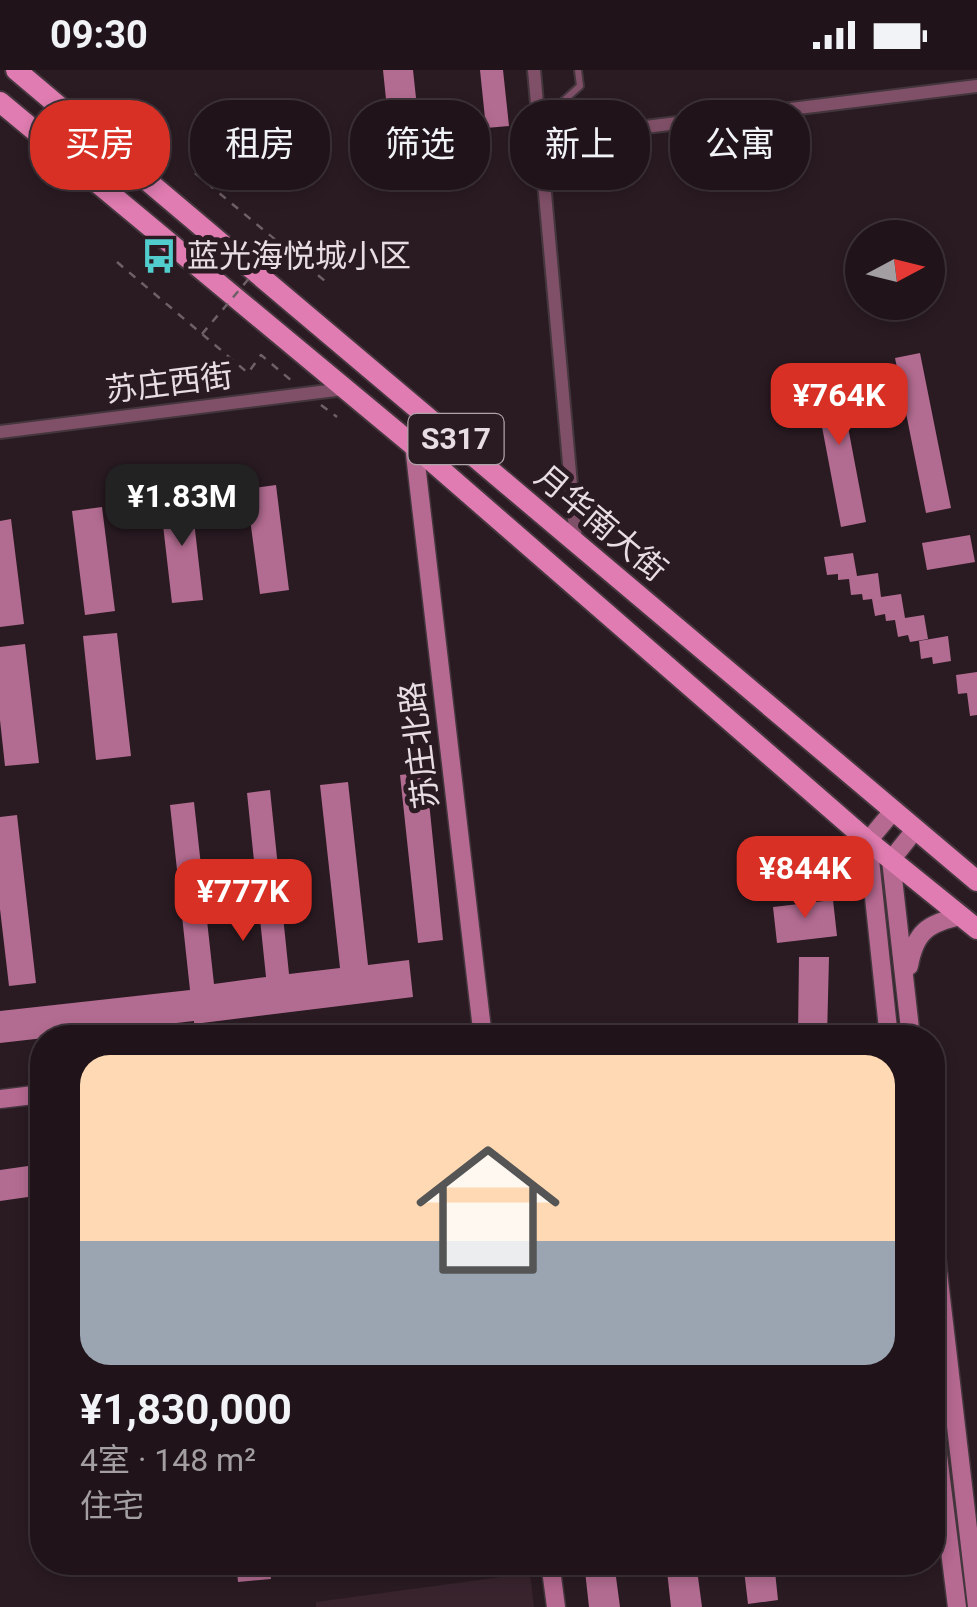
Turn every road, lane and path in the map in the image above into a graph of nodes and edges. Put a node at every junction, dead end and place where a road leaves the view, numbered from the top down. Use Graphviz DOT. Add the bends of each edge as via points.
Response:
graph roads {
  1 [pos="16,70"];
  2 [pos="534,70"];
  3 [pos="578,70"];
  4 [pos="977,86"];
  5 [pos="537,100"];
  6 [pos="564,100"];
  7 [pos="0,102"];
  8 [pos="650,126"];
  9 [pos="215,190"];
  10 [pos="544,190"];
  11 [pos="279,243"];
  12 [pos="117,262"];
  13 [pos="325,280"];
  14 [pos="202,334"];
  15 [pos="291,380"];
  16 [pos="344,389"];
  17 [pos="0,432"];
  18 [pos="414,446"];
  19 [pos="576,541"];
  20 [pos="854,778"];
  21 [pos="832,809"];
  22 [pos="893,812"];
  23 [pos="915,830"];
  24 [pos="868,841"];
  25 [pos="891,860"];
  26 [pos="977,880"];
  27 [pos="969,922"];
  28 [pos="906,986"];
  29 [pos="481,1025"];
  30 [pos="888,1025"];
  31 [pos="910,1025"];
  32 [pos="30,1095"];
  33 [pos="0,1099"];
  34 [pos="945,1332"];
  35 [pos="945,1511"];
  36 [pos="552,1575"];
  37 [pos="977,1606"];
  38 [pos="556,1607"];
  39 [pos="957,1607"];
  1 -- 19 [label="main road, 月华南大街 / S317"];
  2 -- 5 [label="street"];
  3 -- 6 [label="lane" via="580,86"];
  4 -- 8 [label="street"];
  7 -- 16 [label="main road, 月华南大街 / S317"];
  9 -- 11 [label="path"];
  10 -- 19 [label="street"];
  11 -- 13 [label="path"];
  11 -- 14 [label="path, bridge"];
  12 -- 14 [label="path"];
  14 -- 15 [label="path" via="248,372 262,355"];
  16 -- 17 [label="street, 苏庄西街"];
  16 -- 18 [label="main road, 月华南大街 / S317"];
  18 -- 21 [label="main road, 月华南大街 / S317"];
  18 -- 29 [label="main road, 苏庄北路"];
  19 -- 20 [label="main road, 月华南大街 / S317"];
  20 -- 21 [label="main road" via="854,802"];
  20 -- 22 [label="main road, 月华南大街 / S317"];
  21 -- 24 [label="main road, 月华南大街 / S317"];
  22 -- 23 [label="main road, 月华南大街 / S317"];
  22 -- 24 [label="main road"];
  23 -- 25 [label="main road"];
  23 -- 26 [label="main road, S317"];
  24 -- 25 [label="main road, 月华南大街 / S317"];
  24 -- 30 [label="main road"];
  25 -- 27 [label="main road, S317"];
  25 -- 28 [label="main road"];
  27 -- 28 [label="main road" via="937,921 923,932 912,948"];
  28 -- 31 [label="main road"];
  32 -- 33 [label="main road"];
  34 -- 37 [label="main road"];
  35 -- 39 [label="main road"];
  36 -- 38 [label="main road"];
}
